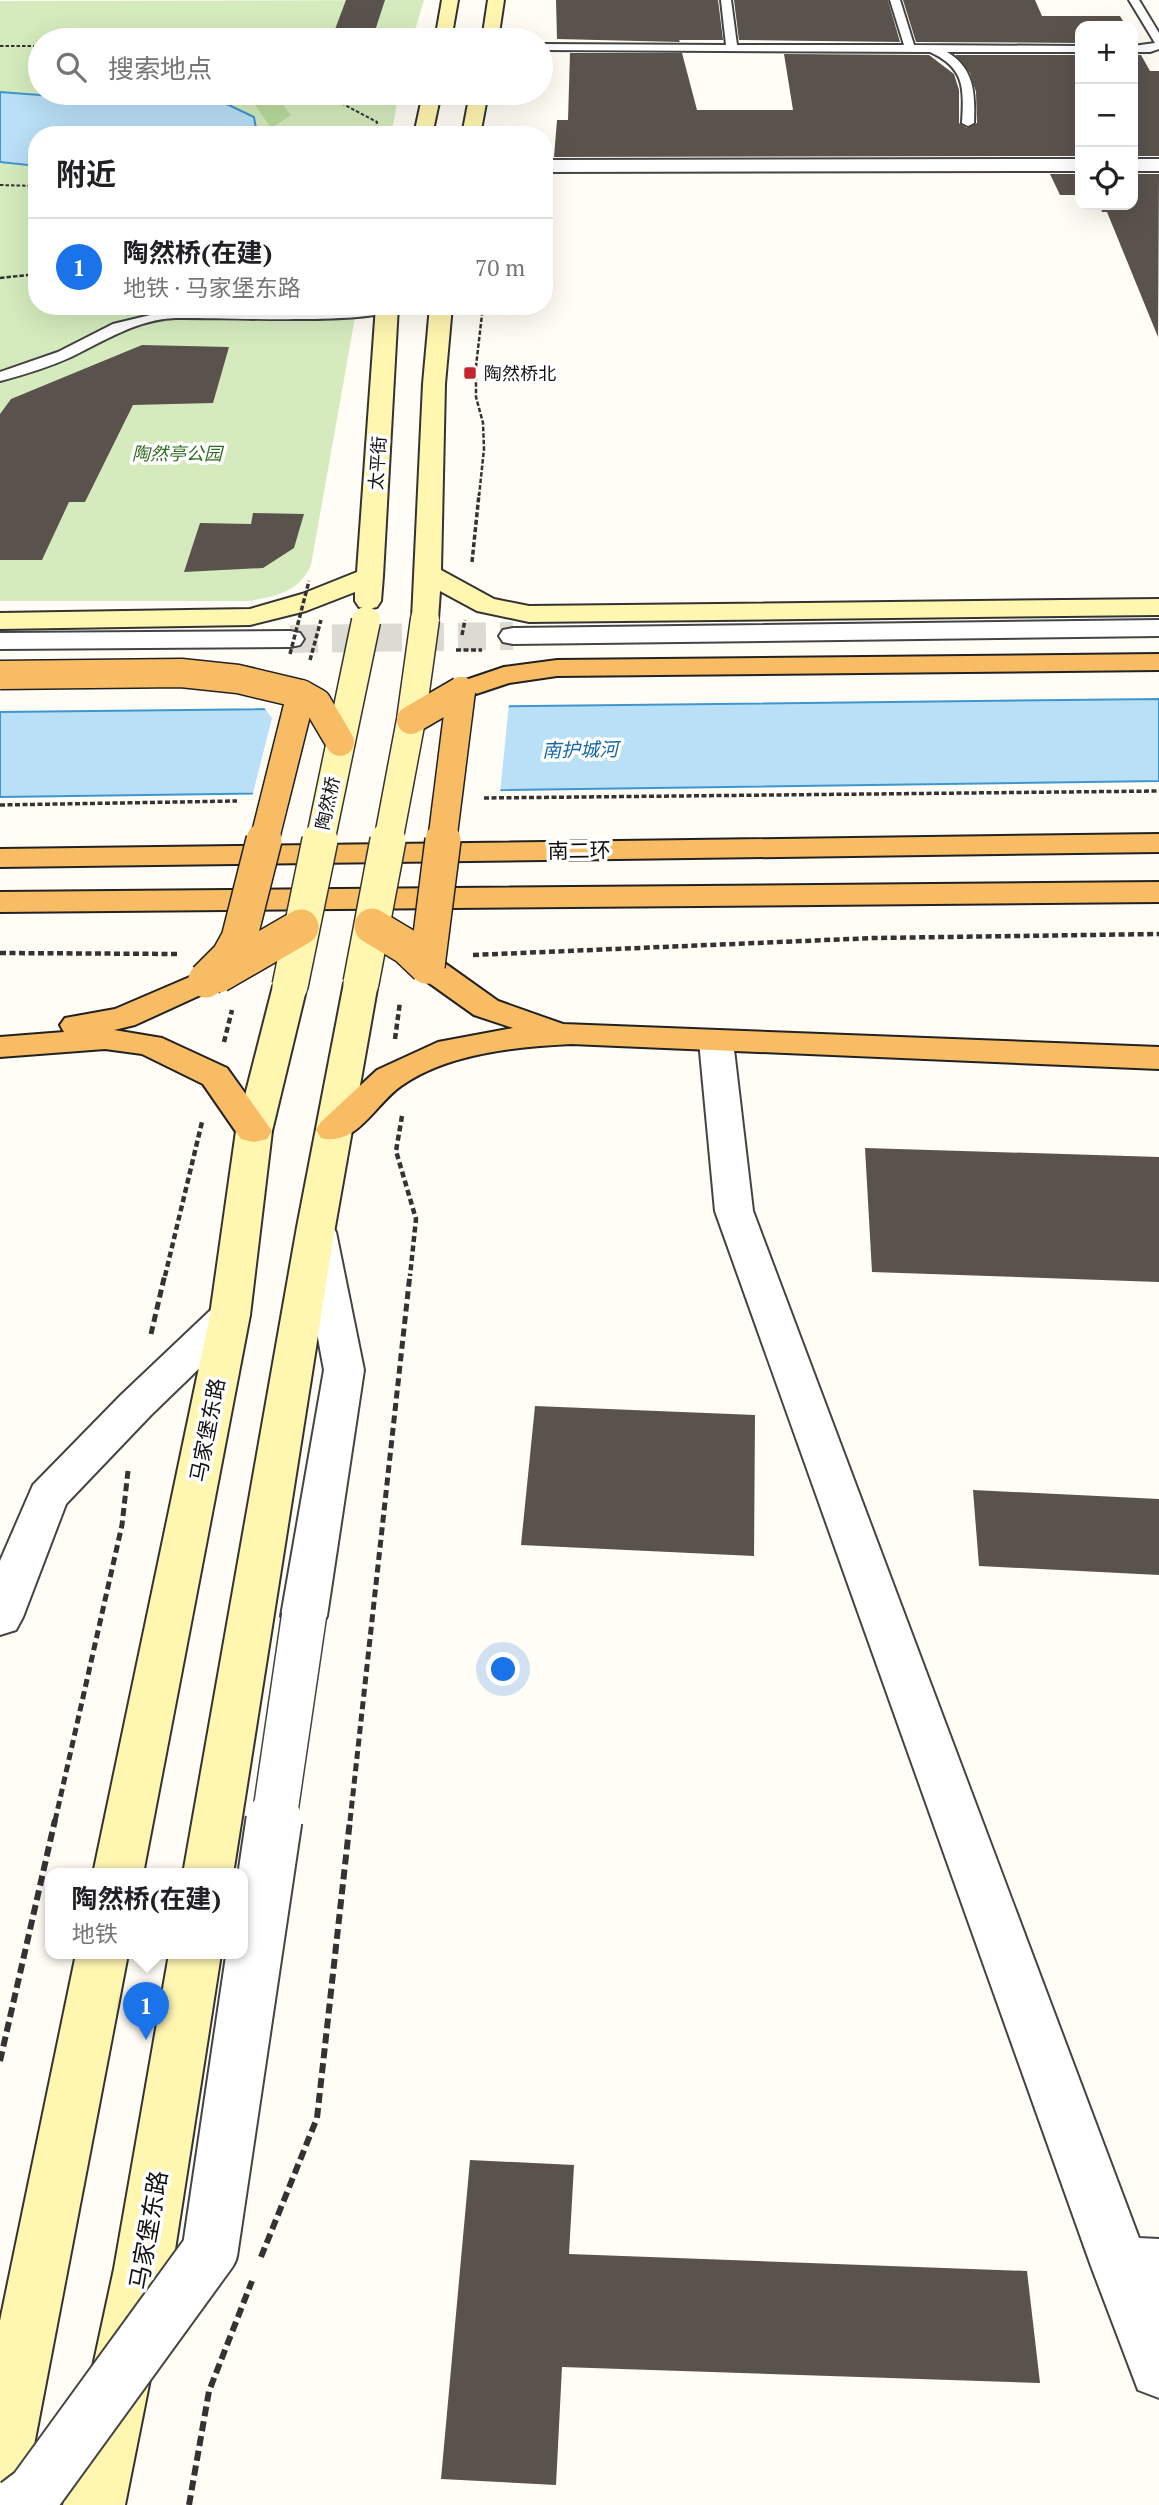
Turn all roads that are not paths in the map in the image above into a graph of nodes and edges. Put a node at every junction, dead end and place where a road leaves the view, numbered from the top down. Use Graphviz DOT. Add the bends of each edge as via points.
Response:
graph roads {
  1 [pos="450,0"];
  2 [pos="496,0"];
  3 [pos="726,0"];
  4 [pos="895,0"];
  5 [pos="1134,0"];
  6 [pos="445,28"];
  7 [pos="492,28"];
  8 [pos="1159,44"];
  9 [pos="553,47"];
  10 [pos="732,48"];
  11 [pos="910,48"];
  12 [pos="932,48"];
  13 [pos="1075,49"];
  14 [pos="1138,49"];
  15 [pos="429,105"];
  16 [pos="477,105"];
  17 [pos="968,123"];
  18 [pos="425,126"];
  19 [pos="473,126"];
  20 [pos="1075,165"];
  21 [pos="1138,165"];
  22 [pos="1159,165"];
  23 [pos="553,166"];
  24 [pos="167,315"];
  25 [pos="387,315"];
  26 [pos="440,315"];
  27 [pos="0,377"];
  28 [pos="429,574"];
  29 [pos="370,576"];
  30 [pos="1159,607"];
  31 [pos="0,621"];
  32 [pos="366,621"];
  33 [pos="1159,628"];
  34 [pos="513,636"];
  35 [pos="0,641"];
  36 [pos="289,649"];
  37 [pos="1158,662"];
  38 [pos="0,676"];
  39 [pos="461,691"];
  40 [pos="302,695"];
  41 [pos="411,720"];
  42 [pos="340,742"];
  43 [pos="1155,842"];
  44 [pos="0,858"];
  45 [pos="1159,892"];
  46 [pos="0,902"];
  47 [pos="372,926"];
  48 [pos="301,927"];
  49 [pos="427,967"];
  50 [pos="206,980"];
  51 [pos="290,986"];
  52 [pos="0,1031"];
  53 [pos="571,1034"];
  54 [pos="716,1041"];
  55 [pos="0,1047"];
  56 [pos="1159,1058"];
  57 [pos="334,1130"];
  58 [pos="254,1131"];
  59 [pos="316,1227"];
  60 [pos="230,1315"];
  61 [pos="0,1617"];
  62 [pos="119,1868"];
  63 [pos="209,1868"];
  64 [pos="101,1959"];
  65 [pos="194,1959"];
  66 [pos="1139,2267"];
  67 [pos="1159,2370"];
  68 [pos="0,2466"];
  69 [pos="18,2505"];
  70 [pos="94,2505"];
  1 -- 6 [label="main road"];
  2 -- 7 [label="main road"];
  3 -- 10 [label="lane"];
  4 -- 11 [label="lane"];
  5 -- 8 [label="lane"];
  8 -- 14 [label="lane"];
  9 -- 10 [label="lane"];
  10 -- 11 [label="lane"];
  11 -- 12 [label="lane"];
  12 -- 13 [label="lane"];
  12 -- 17 [label="lane" via="951,55 970,84"];
  15 -- 18 [label="main road"];
  16 -- 19 [label="main road"];
  20 -- 23 [label="street"];
  21 -- 22 [label="street"];
  24 -- 27 [label="lane" via="118,327 63,355"];
  25 -- 29 [label="main road, 太平街"];
  26 -- 28 [label="main road" via="432,421"];
  28 -- 30 [label="main road" via="486,605 529,614"];
  28 -- 41 [label="main road, bridge"];
  29 -- 31 [label="main road" via="327,595 250,617"];
  29 -- 32 [label="main road, 太平街"];
  32 -- 42 [label="main road, 陶然桥, bridge"];
  33 -- 34 [label="street"];
  35 -- 36 [label="street"];
  37 -- 39 [label="highway" via="556,668 504,675"];
  38 -- 40 [label="highway, bridge" via="181,673 238,678"];
  39 -- 41 [label="highway, bridge"];
  39 -- 49 [label="highway, bridge"];
  40 -- 42 [label="highway, bridge" via="317,703"];
  40 -- 50 [label="highway, bridge" via="239,939"];
  41 -- 47 [label="main road, bridge"];
  42 -- 48 [label="main road, 陶然桥, bridge"];
  43 -- 44 [label="highway, 南二环"];
  45 -- 46 [label="highway"];
  47 -- 49 [label="highway, bridge" via="407,947"];
  47 -- 57 [label="main road, bridge"];
  48 -- 50 [label="highway, bridge"];
  48 -- 51 [label="main road, 陶然桥, bridge"];
  49 -- 53 [label="highway" via="486,1007"];
  50 -- 52 [label="highway" via="123,1018"];
  51 -- 58 [label="main road, 马家堡东路"];
  53 -- 54 [label="highway"];
  53 -- 57 [label="highway" via="516,1037 450,1049 389,1078"];
  54 -- 56 [label="highway"];
  54 -- 66 [label="street" via="734,1211"];
  55 -- 58 [label="highway" via="105,1039 150,1045 215,1076"];
  57 -- 59 [label="main road"];
  58 -- 60 [label="main road, 马家堡东路"];
  59 -- 63 [label="main road"];
  59 -- 69 [label="street, bridge" via="344,1370 210,2250 35,2491"];
  60 -- 61 [label="street" via="48,1496"];
  60 -- 62 [label="main road, 马家堡东路"];
  64 -- 68 [label="main road"];
  65 -- 70 [label="main road, 马家堡东路" via="143,2269"];
  66 -- 67 [label="street"];
}
